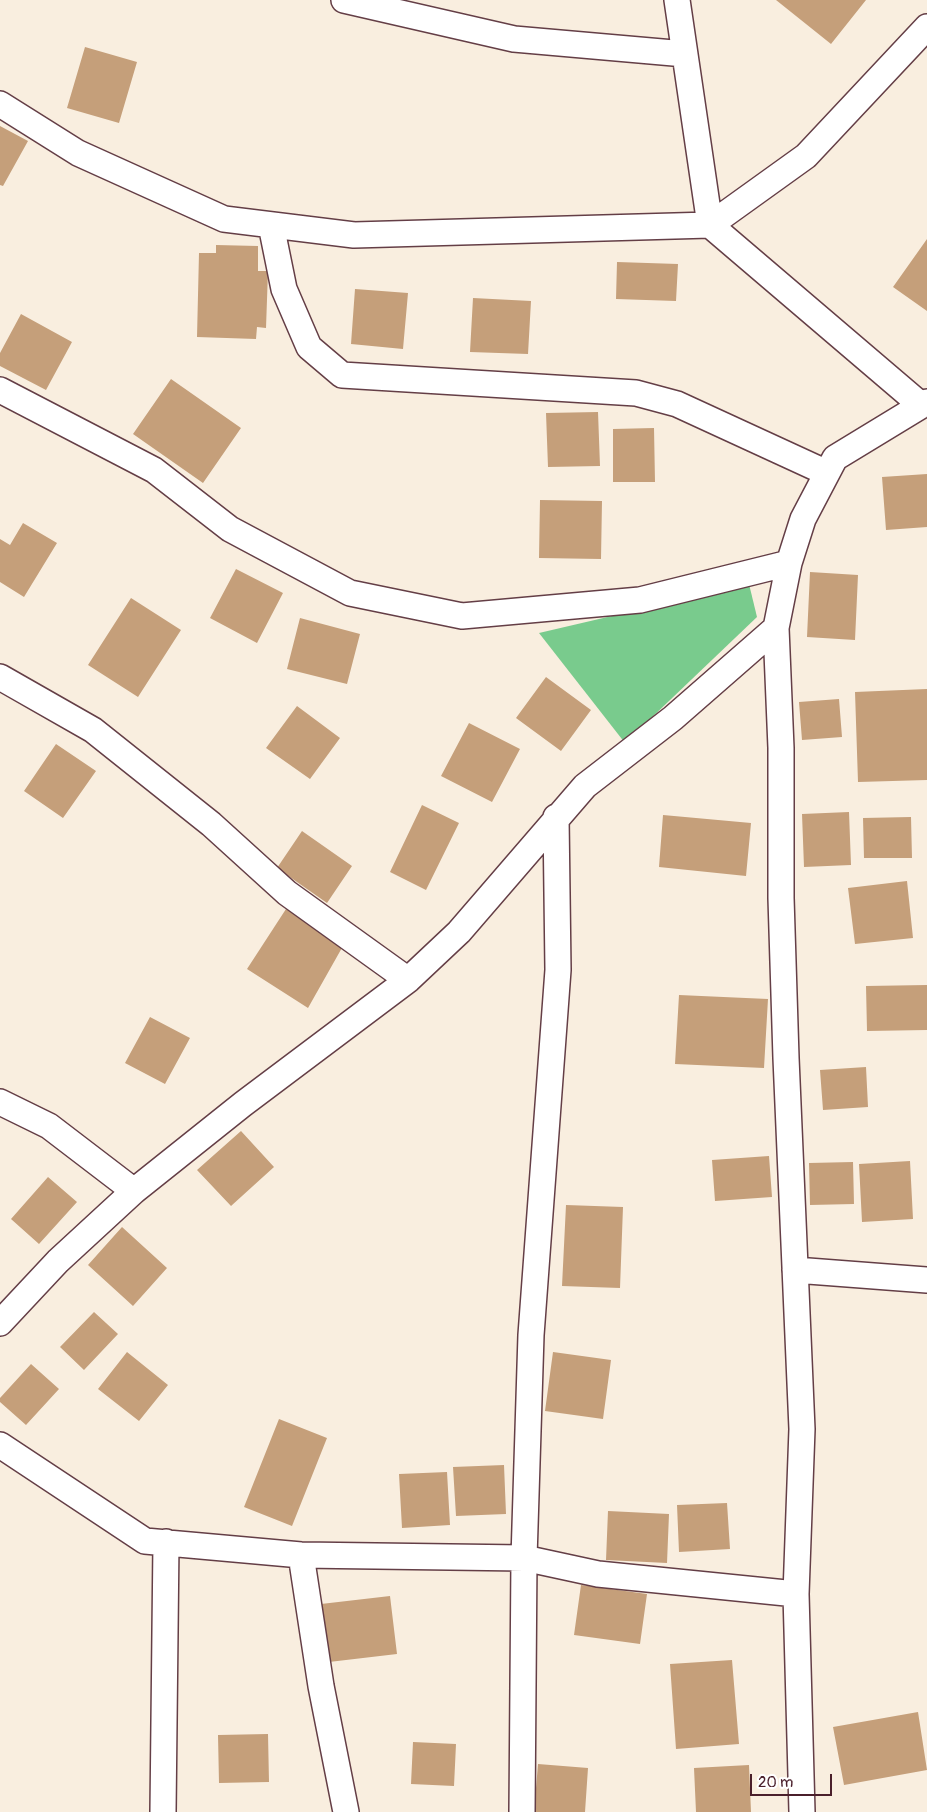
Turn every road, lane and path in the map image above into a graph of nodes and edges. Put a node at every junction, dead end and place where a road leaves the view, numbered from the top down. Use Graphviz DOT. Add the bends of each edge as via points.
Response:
graph roads {
  1 [pos="344,0"];
  2 [pos="677,0"];
  3 [pos="927,27"];
  4 [pos="685,54"];
  5 [pos="0,104"];
  6 [pos="270,225"];
  7 [pos="710,225"];
  8 [pos="0,390"];
  9 [pos="924,404"];
  10 [pos="827,473"];
  11 [pos="789,563"];
  12 [pos="776,628"];
  13 [pos="0,677"];
  14 [pos="556,817"];
  15 [pos="408,980"];
  16 [pos="0,1102"];
  17 [pos="134,1191"];
  18 [pos="795,1270"];
  19 [pos="927,1280"];
  20 [pos="0,1323"];
  21 [pos="0,1444"];
  22 [pos="166,1542"];
  23 [pos="301,1555"];
  24 [pos="524,1558"];
  25 [pos="796,1594"];
  26 [pos="163,1812"];
  27 [pos="346,1812"];
  28 [pos="522,1812"];
  29 [pos="802,1812"];
  1 -- 4 [label="street" via="514,39"];
  2 -- 4 [label="street"];
  3 -- 7 [label="street" via="806,156"];
  4 -- 7 [label="street"];
  5 -- 6 [label="street" via="78,153 224,219"];
  6 -- 7 [label="street" via="354,235"];
  6 -- 10 [label="street" via="284,289 309,347 342,375 636,393 677,404"];
  7 -- 9 [label="street"];
  8 -- 11 [label="street" via="154,470 230,529 350,593 462,616 640,600"];
  9 -- 10 [label="street" via="835,458"];
  10 -- 11 [label="street" via="803,519"];
  11 -- 12 [label="street"];
  12 -- 14 [label="street" via="673,718 585,786"];
  12 -- 18 [label="street" via="786,1058"];
  13 -- 15 [label="street" via="93,730 211,824 287,893"];
  14 -- 15 [label="street" via="459,932"];
  14 -- 24 [label="street" via="558,970 531,1335"];
  15 -- 17 [label="street"];
  16 -- 17 [label="street" via="49,1126"];
  17 -- 20 [label="street" via="58,1261"];
  18 -- 19 [label="street"];
  18 -- 25 [label="street" via="802,1429"];
  21 -- 22 [label="street" via="145,1541"];
  22 -- 23 [label="street"];
  22 -- 26 [label="street"];
  23 -- 24 [label="street"];
  23 -- 27 [label="street" via="321,1686"];
  24 -- 25 [label="street" via="598,1574"];
  24 -- 28 [label="street"];
  25 -- 29 [label="street"];
}
